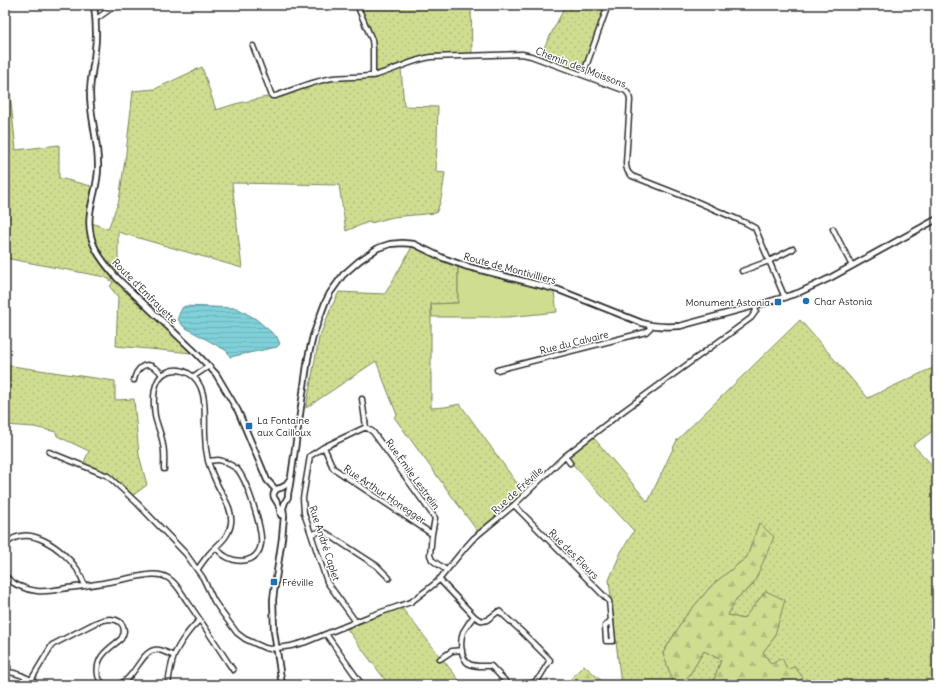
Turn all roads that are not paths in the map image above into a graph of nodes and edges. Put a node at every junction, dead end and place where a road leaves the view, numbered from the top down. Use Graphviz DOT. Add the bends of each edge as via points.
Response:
graph roads {
  1 [pos="94,5"];
  2 [pos="116,5"];
  3 [pos="358,5"];
  4 [pos="608,5"];
  5 [pos="96,18"];
  6 [pos="254,46"];
  7 [pos="583,75"];
  8 [pos="374,76"];
  9 [pos="937,219"];
  10 [pos="833,229"];
  11 [pos="793,249"];
  12 [pos="769,261"];
  13 [pos="852,266"];
  14 [pos="742,271"];
  15 [pos="786,298"];
  16 [pos="753,306"];
  17 [pos="652,326"];
  18 [pos="209,366"];
  19 [pos="497,370"];
  20 [pos="162,375"];
  21 [pos="194,376"];
  22 [pos="134,380"];
  23 [pos="362,399"];
  24 [pos="366,427"];
  25 [pos="324,447"];
  26 [pos="49,452"];
  27 [pos="565,456"];
  28 [pos="208,461"];
  29 [pos="570,463"];
  30 [pos="164,469"];
  31 [pos="292,473"];
  32 [pos="282,488"];
  33 [pos="276,490"];
  34 [pos="288,494"];
  35 [pos="278,502"];
  36 [pos="285,502"];
  37 [pos="514,505"];
  38 [pos="282,526"];
  39 [pos="312,534"];
  40 [pos="432,534"];
  41 [pos="5,545"];
  42 [pos="216,548"];
  43 [pos="198,569"];
  44 [pos="446,570"];
  45 [pos="5,575"];
  46 [pos="389,578"];
  47 [pos="439,579"];
  48 [pos="85,586"];
  49 [pos="474,616"];
  50 [pos="200,620"];
  51 [pos="611,620"];
  52 [pos="356,622"];
  53 [pos="326,634"];
  54 [pos="277,648"];
  55 [pos="462,650"];
  56 [pos="174,656"];
  57 [pos="440,659"];
  58 [pos="5,661"];
  59 [pos="233,670"];
  60 [pos="7,672"];
  61 [pos="31,680"];
  62 [pos="28,685"];
  63 [pos="38,685"];
  64 [pos="105,685"];
  65 [pos="117,685"];
  66 [pos="168,685"];
  67 [pos="282,685"];
  68 [pos="362,685"];
  69 [pos="509,685"];
  70 [pos="517,685"];
  1 -- 5 [label="street, Route d'Emfrayette"];
  2 -- 5 [label="street"];
  3 -- 8 [label="street" via="374,48"];
  4 -- 7 [label="street"];
  5 -- 18 [label="street, Route d'Emfrayette" via="90,92 98,168 89,221 92,241 99,256 117,278"];
  6 -- 8 [label="street, Chemin des Moissons" via="272,96 334,78"];
  7 -- 8 [label="street, Chemin des Moissons" via="522,54 423,58"];
  7 -- 12 [label="street, Chemin des Moissons" via="626,91 629,95 626,163 629,174 755,228"];
  9 -- 13 [label="street, Route de Montivilliers"];
  10 -- 13 [label="street"];
  11 -- 12 [label="street"];
  12 -- 14 [label="street"];
  12 -- 15 [label="street"];
  13 -- 15 [label="street, Route de Montivilliers"];
  15 -- 16 [label="street, Route de Montivilliers"];
  16 -- 17 [label="street, Route de Montivilliers" via="680,326"];
  16 -- 27 [label="street, Rue de Fréville" via="752,312 755,314 751,318"];
  17 -- 19 [label="street, Rue du Calvaire" via="646,332"];
  17 -- 31 [label="street, Route de Montivilliers" via="559,290 465,266 414,244 390,244 378,248 343,275 330,293 319,319 308,358"];
  18 -- 21 [label="street"];
  18 -- 33 [label="street, Route d'Emfrayette" via="238,411 267,480"];
  20 -- 21 [label="street" via="172,370 183,370"];
  20 -- 22 [label="street" via="154,367 144,366 136,372"];
  20 -- 30 [label="street" via="156,386 154,406 163,444"];
  21 -- 28 [label="street" via="205,403"];
  23 -- 24 [label="street"];
  24 -- 25 [label="street, Rue André Caplet"];
  24 -- 40 [label="street, Rue Émile Lestrelin" via="373,432 435,518"];
  25 -- 39 [label="street, Rue André Caplet" via="310,456 303,498 304,513"];
  25 -- 40 [label="street, Rue Arthur Honegger" via="333,468"];
  26 -- 43 [label="street" via="108,476 173,539"];
  27 -- 29 [label="street"];
  27 -- 37 [label="street, Rue de Fréville"];
  28 -- 42 [label="street" via="231,517 229,531"];
  28 -- 42 [label="street" via="218,460 238,470 248,492 260,532 260,549 248,560 233,560"];
  31 -- 32 [label="street, Route de Montivilliers"];
  31 -- 34 [label="street, Route de Montivilliers"];
  32 -- 33 [label="street"];
  32 -- 34 [label="street"];
  33 -- 35 [label="street" via="274,496"];
  34 -- 36 [label="street"];
  35 -- 36 [label="street"];
  35 -- 38 [label="street"];
  36 -- 38 [label="street"];
  37 -- 44 [label="street, Rue de Fréville" via="480,533"];
  37 -- 51 [label="street, Rue des Fleurs" via="609,601"];
  38 -- 54 [label="street" via="281,552 273,600"];
  39 -- 46 [label="street" via="326,533 377,566"];
  39 -- 52 [label="street, Rue André Caplet" via="327,582"];
  40 -- 44 [label="street, Rue Arthur Honegger" via="430,555 432,560"];
  41 -- 48 [label="street" via="9,540 22,536 45,541 54,546 76,568"];
  42 -- 43 [label="street"];
  43 -- 54 [label="street" via="214,601 237,632 245,639 265,648"];
  44 -- 47 [label="street, Rue de Fréville"];
  45 -- 48 [label="street" via="14,583 36,591"];
  47 -- 49 [label="street"];
  47 -- 52 [label="street, Rue de Fréville" via="411,602"];
  48 -- 50 [label="street" via="152,574 164,576 175,584"];
  49 -- 55 [label="street" via="464,632"];
  49 -- 70 [label="street" via="483,621 499,611 550,660 533,683"];
  50 -- 56 [label="street"];
  50 -- 59 [label="street"];
  51 -- 51 [label="street, Rue des Fleurs" via="613,641 606,641 604,626"];
  52 -- 53 [label="street, Rue de Fréville"];
  53 -- 54 [label="street, Rue de Fréville" via="306,642"];
  53 -- 68 [label="street"];
  54 -- 67 [label="street"];
  55 -- 57 [label="street" via="448,652"];
  55 -- 69 [label="street" via="469,664 491,666"];
  56 -- 65 [label="street" via="159,650 146,653 130,676"];
  56 -- 66 [label="street"];
  58 -- 60 [label="street"];
  60 -- 61 [label="street"];
  61 -- 62 [label="street"];
  61 -- 63 [label="street"];
  61 -- 64 [label="street" via="52,645 95,623 116,620 123,626 124,631 121,639 102,657 98,670 99,680"];
}
